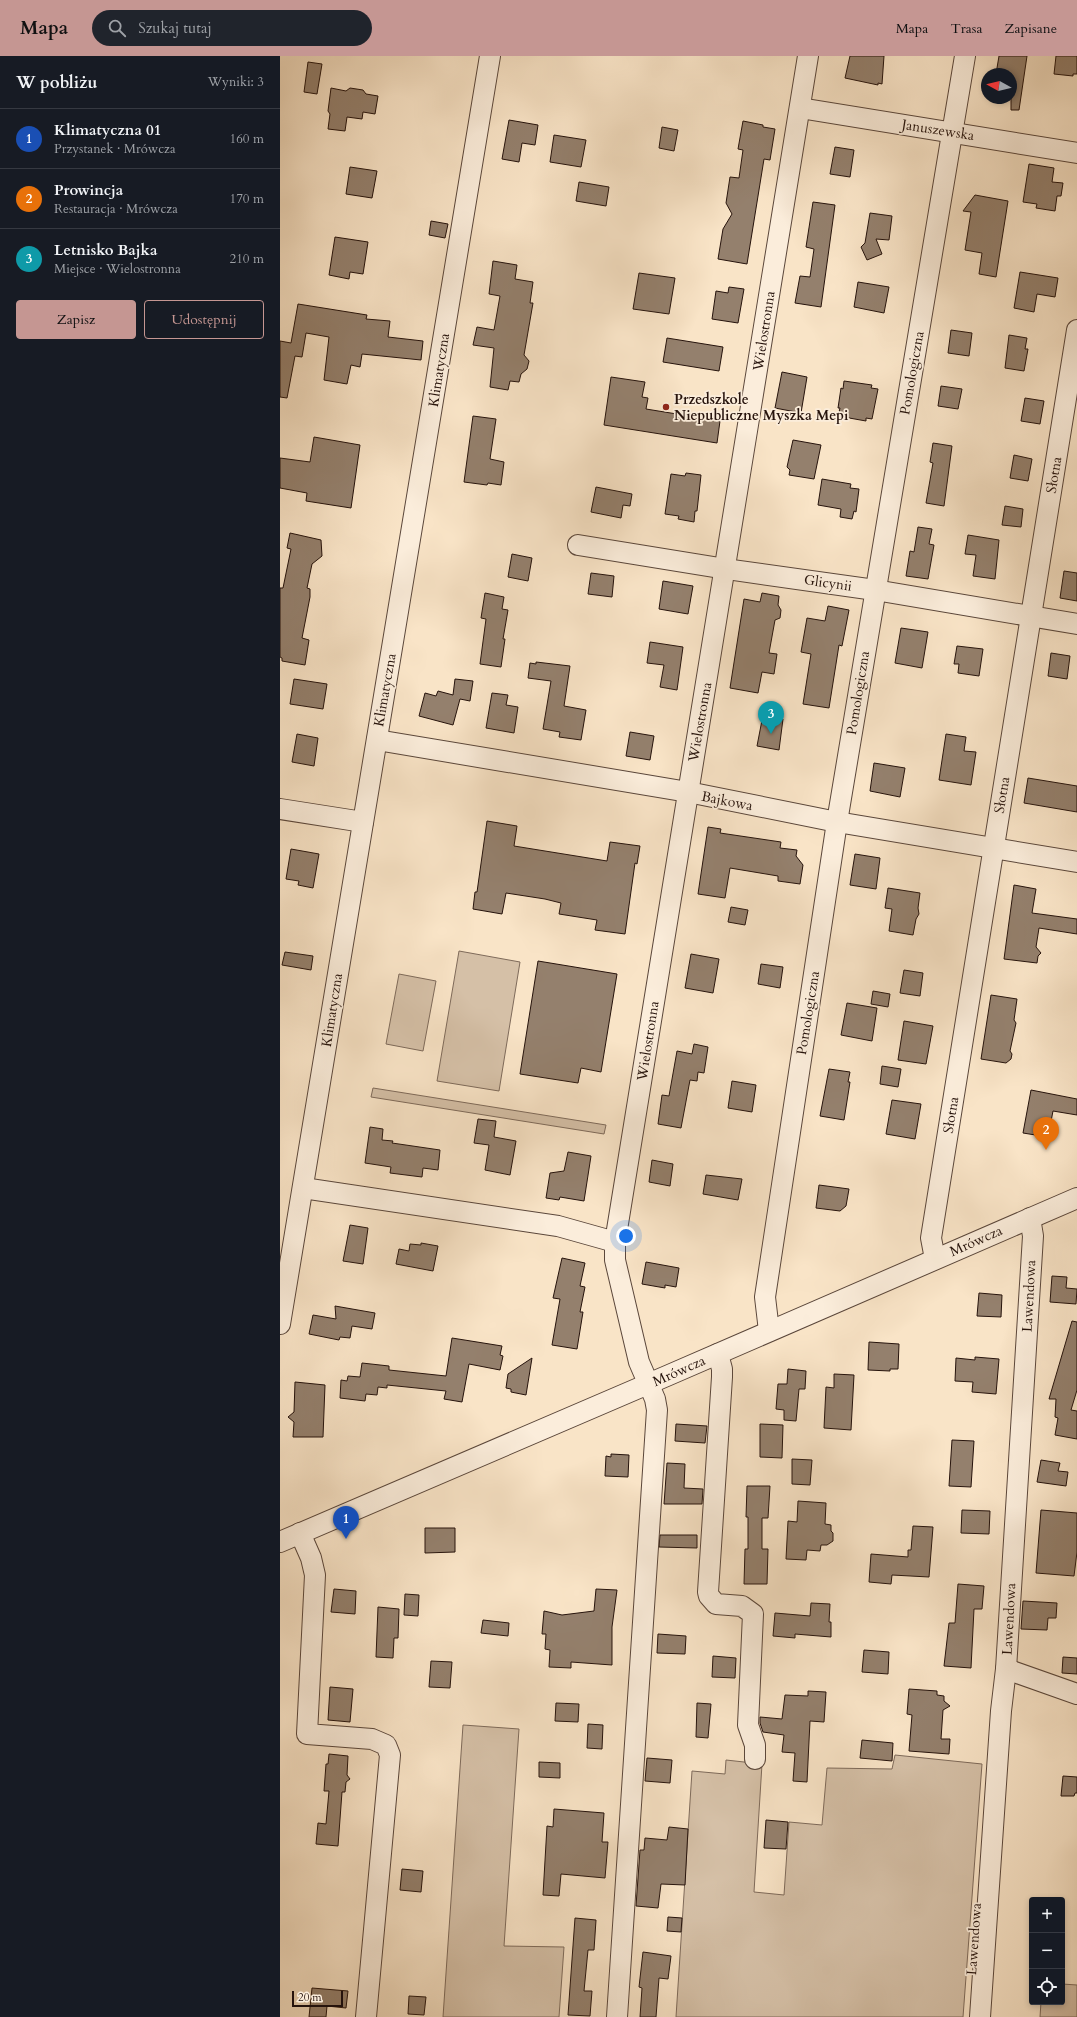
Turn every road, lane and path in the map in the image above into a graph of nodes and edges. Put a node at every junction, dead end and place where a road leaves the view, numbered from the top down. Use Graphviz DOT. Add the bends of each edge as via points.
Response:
graph roads {
  1 [pos="490,56"];
  2 [pos="808,56"];
  3 [pos="965,56"];
  4 [pos="800,108"];
  5 [pos="953,132"];
  6 [pos="1077,154"];
  7 [pos="1077,330"];
  8 [pos="578,545"];
  9 [pos="726,569"];
  10 [pos="875,590"];
  11 [pos="1031,615"];
  12 [pos="1077,624"];
  13 [pos="377,740"];
  14 [pos="688,792"];
  15 [pos="280,808"];
  16 [pos="363,822"];
  17 [pos="837,822"];
  18 [pos="993,847"];
  19 [pos="1077,862"];
  20 [pos="303,1188"];
  21 [pos="1077,1198"];
  22 [pos="1030,1218"];
  23 [pos="615,1242"];
  24 [pos="935,1259"];
  25 [pos="280,1324"];
  26 [pos="769,1331"];
  27 [pos="718,1354"];
  28 [pos="648,1385"];
  29 [pos="300,1533"];
  30 [pos="280,1542"];
  31 [pos="1006,1669"];
  32 [pos="1077,1694"];
  33 [pos="999,1744"];
  34 [pos="755,1759"];
  35 [pos="366,2017"];
  36 [pos="617,2017"];
  37 [pos="968,2017"];
  38 [pos="980,2017"];
  1 -- 13 [label="street, Klimatyczna"];
  2 -- 4 [label="street, Wielostronna"];
  3 -- 5 [label="street, Pomologiczna"];
  4 -- 5 [label="street, Januszewska"];
  4 -- 9 [label="street, Wielostronna"];
  5 -- 6 [label="street, Januszewska"];
  5 -- 10 [label="street, Pomologiczna"];
  7 -- 11 [label="street, Słotna"];
  8 -- 9 [label="street, Glicynii"];
  9 -- 10 [label="street, Glicynii"];
  9 -- 14 [label="street, Wielostronna"];
  10 -- 11 [label="street, Glicynii"];
  10 -- 17 [label="street, Pomologiczna"];
  11 -- 12 [label="street, Glicynii"];
  11 -- 18 [label="street, Słotna"];
  13 -- 14 [label="street, Bajkowa"];
  13 -- 16 [label="street, Klimatyczna"];
  14 -- 17 [label="street, Bajkowa"];
  14 -- 23 [label="street, Wielostronna"];
  15 -- 16 [label="street"];
  16 -- 20 [label="street, Klimatyczna"];
  17 -- 18 [label="street, Bajkowa"];
  17 -- 26 [label="street, Pomologiczna" via="765,1298"];
  18 -- 19 [label="street, Bajkowa"];
  18 -- 24 [label="street, Słotna" via="931,1238"];
  20 -- 23 [label="street" via="558,1226"];
  20 -- 25 [label="street, Klimatyczna"];
  21 -- 22 [label="street, Mrówcza"];
  22 -- 24 [label="street, Mrówcza"];
  22 -- 31 [label="street, Lawendowa" via="1033,1236"];
  23 -- 28 [label="street, Wielostronna" via="615,1260 621,1287 639,1362"];
  24 -- 26 [label="street, Mrówcza"];
  26 -- 27 [label="street, Mrówcza"];
  27 -- 28 [label="street, Mrówcza"];
  27 -- 34 [label="street" via="722,1373 708,1592 716,1604 742,1606 753,1614 748,1725 755,1745"];
  28 -- 29 [label="street, Mrówcza"];
  28 -- 36 [label="street, Wielostronna" via="656,1406 656,1419"];
  29 -- 30 [label="street, Mrówcza"];
  29 -- 35 [label="street" via="315,1575 307,1734 372,1739 386,1744 390,1755"];
  31 -- 32 [label="street"];
  31 -- 33 [label="street, Lawendowa"];
  33 -- 37 [label="street, Lawendowa" via="991,1755 987,1767"];
  33 -- 38 [label="street"];
}
